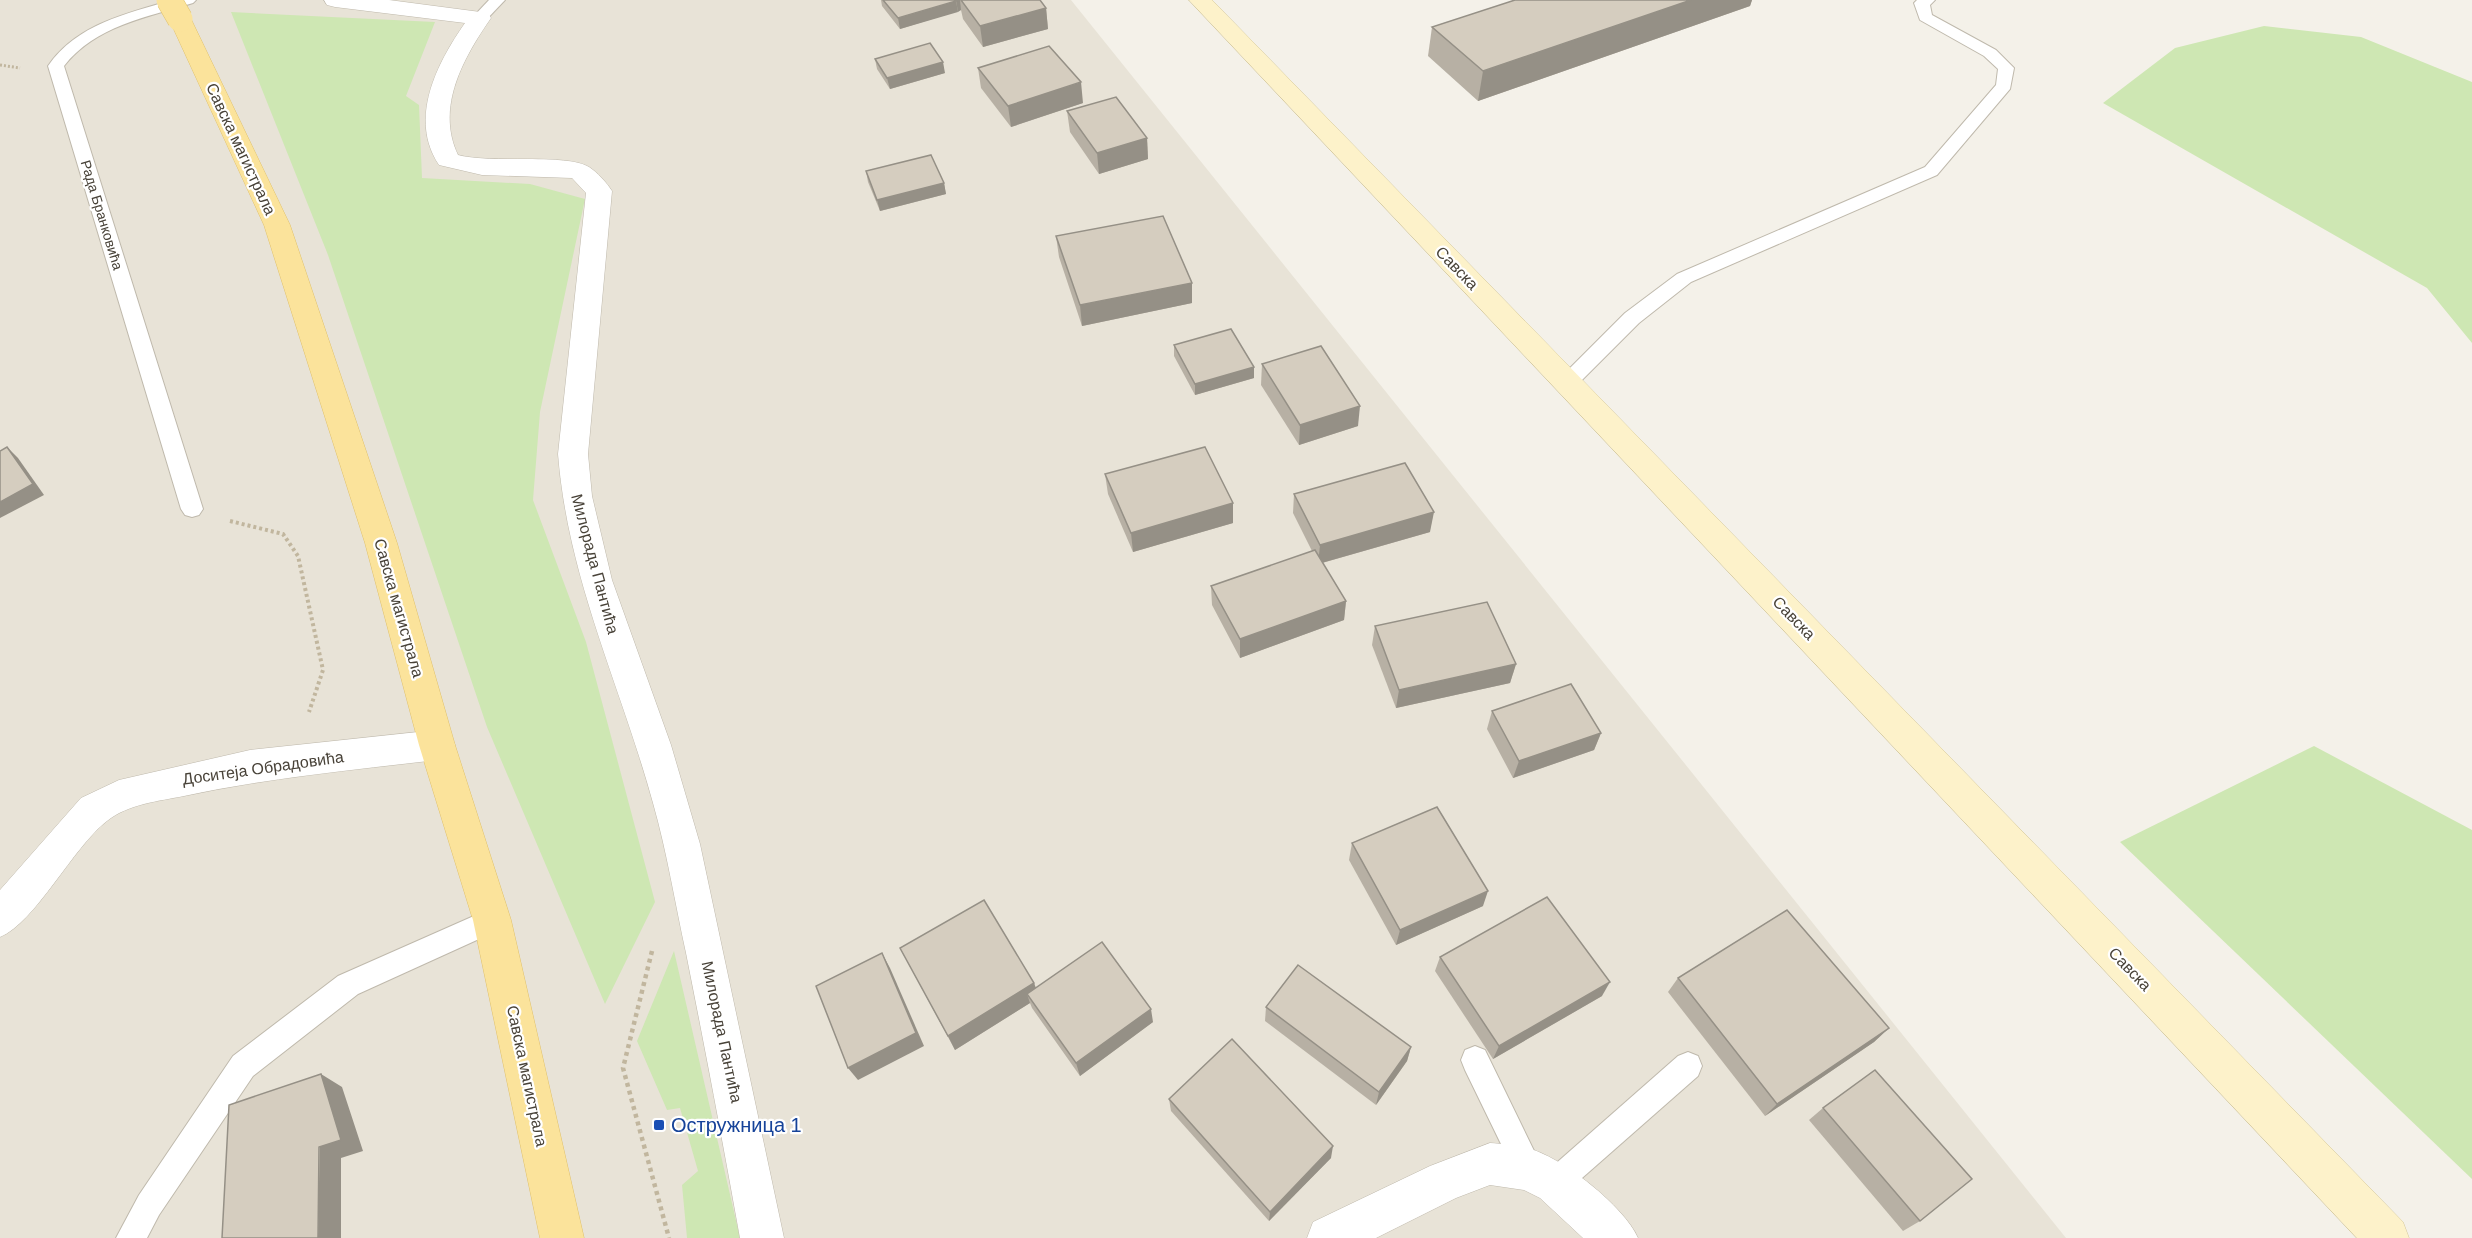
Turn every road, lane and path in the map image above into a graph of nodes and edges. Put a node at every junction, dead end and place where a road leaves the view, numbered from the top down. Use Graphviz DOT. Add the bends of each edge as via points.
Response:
graph roads {
  1 [pos="335,0"];
  2 [pos="1200,0"];
  3 [pos="1928,0"];
  4 [pos="179,6"];
  5 [pos="488,9"];
  6 [pos="1567,383"];
  7 [pos="192,509"];
  8 [pos="437,745"];
  9 [pos="285,763"];
  10 [pos="695,909"];
  11 [pos="0,919"];
  12 [pos="492,920"];
  13 [pos="1475,1060"];
  14 [pos="1688,1065"];
  15 [pos="1542,1176"];
  16 [pos="131,1238"];
  17 [pos="562,1238"];
  18 [pos="669,1238"];
  19 [pos="762,1238"];
  20 [pos="1329,1238"];
  21 [pos="1616,1238"];
  22 [pos="2387,1238"];
  1 -- 5 [label="street, Милорада Пантића"];
  2 -- 6 [label="street, Савска"];
  3 -- 6 [label="lane" via="1922,3 1924,17 1990,53 2006,68 2004,86 1931,171 1684,278 1632,318"];
  4 -- 7 [label="lane, Рада Бранковића" via="109,26 83,40 62,56 56,66"];
  4 -- 8 [label="main road, Савска магистрала" via="277,225 381,543"];
  5 -- 10 [label="street, Милорада Пантића" via="458,52 442,90 437,127 441,150 448,160 485,170 536,168 580,172 600,196 573,454 574,491 600,591 666,783"];
  6 -- 22 [label="street, Савска"];
  7 -- 9 [label="path" via="283,534 298,556 323,670 306,721"];
  8 -- 9 [label="street, Доситеја Обрадовића"];
  8 -- 12 [label="main road, Савска магистрала"];
  9 -- 11 [label="street, Доситеја Обрадовића" via="250,766 132,791 94,809"];
  10 -- 18 [label="path" via="657,933 623,1068"];
  10 -- 19 [label="street, Милорада Пантића" via="737,1100"];
  12 -- 16 [label="lane" via="348,985 243,1066"];
  12 -- 17 [label="main road, Савска магистрала"];
  13 -- 15 [label="lane"];
  14 -- 15 [label="lane"];
  15 -- 20 [label="street" via="1490,1164 1445,1181"];
  15 -- 21 [label="street"];
}
